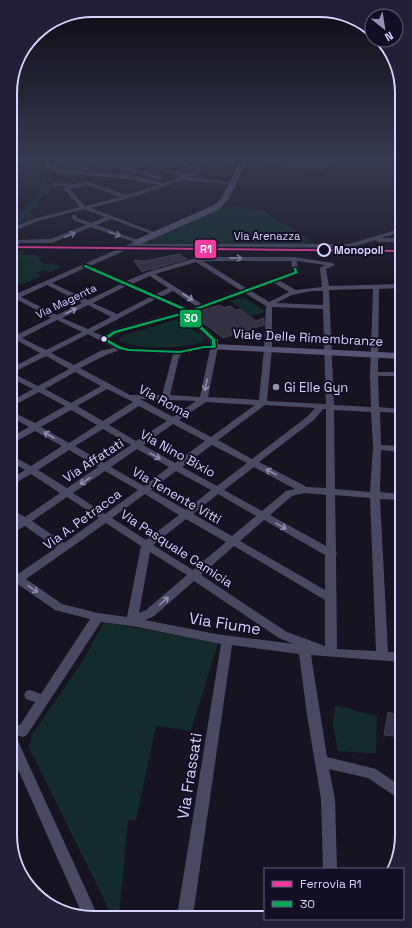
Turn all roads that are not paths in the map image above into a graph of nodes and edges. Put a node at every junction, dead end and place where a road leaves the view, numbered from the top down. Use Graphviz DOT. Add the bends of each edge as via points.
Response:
graph roads {
  1 [pos="80,202"];
  2 [pos="107,202"];
  3 [pos="222,202"];
  4 [pos="86,208"];
  5 [pos="74,216"];
  6 [pos="111,217"];
  7 [pos="92,225"];
  8 [pos="17,227"];
  9 [pos="17,229"];
  10 [pos="395,232"];
  11 [pos="156,234"];
  12 [pos="370,240"];
  13 [pos="395,240"];
  14 [pos="18,241"];
  15 [pos="134,244"];
  16 [pos="294,259"];
  17 [pos="197,260"];
  18 [pos="85,266"];
  19 [pos="150,273"];
  20 [pos="274,280"];
  21 [pos="47,283"];
  22 [pos="126,284"];
  23 [pos="395,286"];
  24 [pos="376,287"];
  25 [pos="173,288"];
  26 [pos="326,289"];
  27 [pos="244,290"];
  28 [pos="294,292"];
  29 [pos="17,294"];
  30 [pos="155,296"];
  31 [pos="17,298"];
  32 [pos="88,303"];
  33 [pos="269,305"];
  34 [pos="201,306"];
  35 [pos="326,307"];
  36 [pos="185,312"];
  37 [pos="117,317"];
  38 [pos="57,318"];
  39 [pos="88,332"];
  40 [pos="17,336"];
  41 [pos="17,340"];
  42 [pos="104,340"];
  43 [pos="214,345"];
  44 [pos="268,347"];
  45 [pos="120,348"];
  46 [pos="328,350"];
  47 [pos="395,351"];
  48 [pos="180,352"];
  49 [pos="374,352"];
  50 [pos="45,354"];
  51 [pos="395,355"];
  52 [pos="17,368"];
  53 [pos="74,369"];
  54 [pos="374,374"];
  55 [pos="395,374"];
  56 [pos="17,378"];
  57 [pos="106,386"];
  58 [pos="38,390"];
  59 [pos="130,397"];
  60 [pos="165,397"];
  61 [pos="203,400"];
  62 [pos="17,402"];
  63 [pos="139,402"];
  64 [pos="263,403"];
  65 [pos="71,406"];
  66 [pos="320,407"];
  67 [pos="330,407"];
  68 [pos="374,409"];
  69 [pos="395,411"];
  70 [pos="17,416"];
  71 [pos="173,420"];
  72 [pos="103,425"];
  73 [pos="35,427"];
  74 [pos="17,438"];
  75 [pos="212,441"];
  76 [pos="68,446"];
  77 [pos="138,446"];
  78 [pos="376,447"];
  79 [pos="395,449"];
  80 [pos="17,461"];
  81 [pos="253,462"];
  82 [pos="176,467"];
  83 [pos="105,468"];
  84 [pos="32,470"];
  85 [pos="17,479"];
  86 [pos="143,490"];
  87 [pos="217,490"];
  88 [pos="306,490"];
  89 [pos="330,492"];
  90 [pos="67,493"];
  91 [pos="375,495"];
  92 [pos="395,497"];
  93 [pos="185,514"];
  94 [pos="262,515"];
  95 [pos="17,516"];
  96 [pos="106,518"];
  97 [pos="24,521"];
  98 [pos="17,526"];
  99 [pos="232,542"];
  100 [pos="146,545"];
  101 [pos="64,548"];
  102 [pos="332,554"];
  103 [pos="194,575"];
  104 [pos="17,577"];
  105 [pos="17,581"];
  106 [pos="331,598"];
  107 [pos="98,618"];
  108 [pos="132,622"];
  109 [pos="226,640"];
  110 [pos="304,650"];
  111 [pos="331,653"];
  112 [pos="382,656"];
  113 [pos="395,657"];
  114 [pos="30,695"];
  115 [pos="43,700"];
  116 [pos="18,729"];
  117 [pos="17,754"];
  118 [pos="323,762"];
  119 [pos="395,792"];
  120 [pos="330,868"];
  121 [pos="89,911"];
  122 [pos="186,911"];
  1 -- 4 [label="street"];
  2 -- 4 [label="street"];
  3 -- 11 [label="street" via="217,207"];
  4 -- 6 [label="street"];
  4 -- 8 [label="street" via="44,217"];
  5 -- 7 [label="street" via="75,219"];
  6 -- 7 [label="street"];
  6 -- 11 [label="street"];
  14 -- 7 [label="street, one-way" via="52,241"];
  7 -- 15 [label="street, one-way"];
  9 -- 14 [label="street" via="20,235"];
  10 -- 12 [label="street, Via Arenazza"];
  11 -- 15 [label="street"];
  12 -- 13 [label="street"];
  12 -- 15 [label="street, Via Arenazza" via="349,246"];
  15 -- 18 [label="street"];
  17 -- 16 [label="street, Via Magenta, one-way"];
  16 -- 20 [label="street" via="296,273"];
  16 -- 26 [label="street, Via Magenta" via="331,264 323,268"];
  17 -- 19 [label="street, Via Magenta"];
  17 -- 27 [label="street"];
  18 -- 21 [label="street"];
  18 -- 22 [label="street"];
  19 -- 22 [label="street, Via Magenta"];
  19 -- 25 [label="street"];
  20 -- 27 [label="street"];
  20 -- 28 [label="street"];
  21 -- 29 [label="street"];
  21 -- 32 [label="street"];
  22 -- 30 [label="street"];
  22 -- 32 [label="street, Via Magenta"];
  23 -- 24 [label="street"];
  24 -- 26 [label="street"];
  24 -- 49 [label="street"];
  25 -- 30 [label="street"];
  25 -- 34 [label="street, one-way"];
  26 -- 28 [label="street"];
  26 -- 35 [label="street"];
  27 -- 33 [label="street"];
  27 -- 34 [label="street"];
  28 -- 33 [label="street" via="281,296"];
  30 -- 36 [label="street" via="184,309"];
  30 -- 37 [label="street"];
  31 -- 38 [label="street"];
  32 -- 37 [label="street"];
  38 -- 32 [label="street, Via Magenta, one-way"];
  33 -- 35 [label="street"];
  33 -- 44 [label="street"];
  34 -- 36 [label="street"];
  35 -- 46 [label="street"];
  36 -- 42 [label="street" via="115,332"];
  36 -- 43 [label="street" via="214,340"];
  37 -- 39 [label="street"];
  38 -- 39 [label="street"];
  38 -- 40 [label="street, Via Magenta"];
  39 -- 42 [label="street"];
  39 -- 50 [label="street"];
  41 -- 50 [label="street, Via Roma"];
  42 -- 45 [label="street"];
  43 -- 44 [label="street, Viale Delle Rimembranze"];
  43 -- 48 [label="street"];
  43 -- 61 [label="street, one-way"];
  44 -- 46 [label="street, Viale Delle Rimembranze"];
  44 -- 64 [label="street"];
  45 -- 48 [label="street"];
  45 -- 53 [label="street" via="103,353"];
  46 -- 49 [label="street, Viale Delle Rimembranze"];
  46 -- 67 [label="street"];
  47 -- 49 [label="street, Viale Delle Rimembranze"];
  48 -- 60 [label="street" via="175,356"];
  49 -- 51 [label="street, Viale Delle Rimembranze"];
  49 -- 54 [label="street"];
  50 -- 52 [label="street"];
  50 -- 53 [label="street, Via Roma"];
  53 -- 57 [label="street, Via Roma"];
  53 -- 58 [label="street"];
  54 -- 55 [label="street"];
  54 -- 68 [label="street"];
  56 -- 58 [label="street, Via Nino Bixio"];
  57 -- 59 [label="street, Via Roma"];
  57 -- 65 [label="street"];
  58 -- 62 [label="street"];
  58 -- 65 [label="street, Via Nino Bixio"];
  59 -- 60 [label="street"];
  59 -- 63 [label="street, Via Roma"];
  60 -- 61 [label="street"];
  61 -- 64 [label="street"];
  61 -- 71 [label="street, Via Affatati"];
  63 -- 71 [label="street, Via Roma"];
  63 -- 72 [label="street"];
  64 -- 66 [label="street"];
  64 -- 75 [label="street, Via A. Petracca"];
  65 -- 72 [label="street, Via Nino Bixio"];
  65 -- 73 [label="street"];
  66 -- 67 [label="street"];
  66 -- 81 [label="street" via="311,418"];
  67 -- 68 [label="street"];
  67 -- 89 [label="street"];
  68 -- 69 [label="street"];
  68 -- 78 [label="street"];
  70 -- 73 [label="street, Via Tenente Vitti"];
  71 -- 75 [label="street, Via Roma"];
  71 -- 77 [label="street, Via Affatati"];
  72 -- 76 [label="street"];
  72 -- 77 [label="street, Via Nino Bixio"];
  73 -- 74 [label="street"];
  76 -- 73 [label="street, Via Tenente Vitti, one-way"];
  75 -- 81 [label="street, Via Roma"];
  75 -- 82 [label="street, Via A. Petracca"];
  76 -- 83 [label="street, Via Tenente Vitti"];
  76 -- 84 [label="street"];
  77 -- 82 [label="street, Via Nino Bixio, one-way"];
  77 -- 83 [label="street, Via Affatati"];
  78 -- 79 [label="street"];
  78 -- 91 [label="street"];
  80 -- 84 [label="street, Via Pasquale Camicia"];
  81 -- 87 [label="street"];
  88 -- 81 [label="street, Via Roma, one-way"];
  82 -- 86 [label="street, Via A. Petracca"];
  82 -- 87 [label="street, Via Nino Bixio"];
  83 -- 86 [label="street, Via Tenente Vitti"];
  83 -- 90 [label="street, Via Affatati, one-way"];
  84 -- 85 [label="street"];
  84 -- 90 [label="street, Via Pasquale Camicia"];
  86 -- 93 [label="street, Via Tenente Vitti"];
  86 -- 96 [label="street, Via A. Petracca"];
  87 -- 93 [label="street"];
  87 -- 94 [label="street, Via Nino Bixio"];
  88 -- 89 [label="street"];
  88 -- 94 [label="street" via="289,493"];
  89 -- 91 [label="street"];
  89 -- 102 [label="street"];
  90 -- 96 [label="street, Via Pasquale Camicia"];
  90 -- 97 [label="street, Via Affatati"];
  91 -- 92 [label="street"];
  91 -- 112 [label="street"];
  93 -- 99 [label="street, Via Tenente Vitti"];
  93 -- 100 [label="street"];
  94 -- 99 [label="street"];
  94 -- 102 [label="street, Via Nino Bixio, one-way"];
  95 -- 97 [label="street"];
  96 -- 100 [label="street, Via Pasquale Camicia"];
  96 -- 101 [label="street, Via A. Petracca"];
  97 -- 98 [label="street, Via Affatati"];
  97 -- 101 [label="street"];
  99 -- 103 [label="street"];
  99 -- 106 [label="street, Via Tenente Vitti"];
  100 -- 103 [label="street, Via Pasquale Camicia"];
  100 -- 108 [label="street"];
  101 -- 104 [label="street, Via A. Petracca"];
  102 -- 106 [label="street"];
  108 -- 103 [label="street, one-way" via="150,613"];
  103 -- 111 [label="street, Via Pasquale Camicia" via="283,635"];
  105 -- 107 [label="street, Via Fiume, one-way" via="59,607"];
  106 -- 111 [label="street"];
  107 -- 108 [label="street, Via Fiume"];
  107 -- 115 [label="street"];
  108 -- 109 [label="street, Via Fiume"];
  109 -- 110 [label="street, Via Fiume"];
  109 -- 122 [label="street, Via Frassati"];
  110 -- 111 [label="street, Via Fiume"];
  110 -- 118 [label="street"];
  111 -- 112 [label="street, Via Fiume"];
  112 -- 113 [label="street, Via Fiume"];
  114 -- 115 [label="street"];
  115 -- 116 [label="street"];
  117 -- 121 [label="street"];
  118 -- 119 [label="street" via="371,773"];
  118 -- 120 [label="street" via="328,799"];
}
